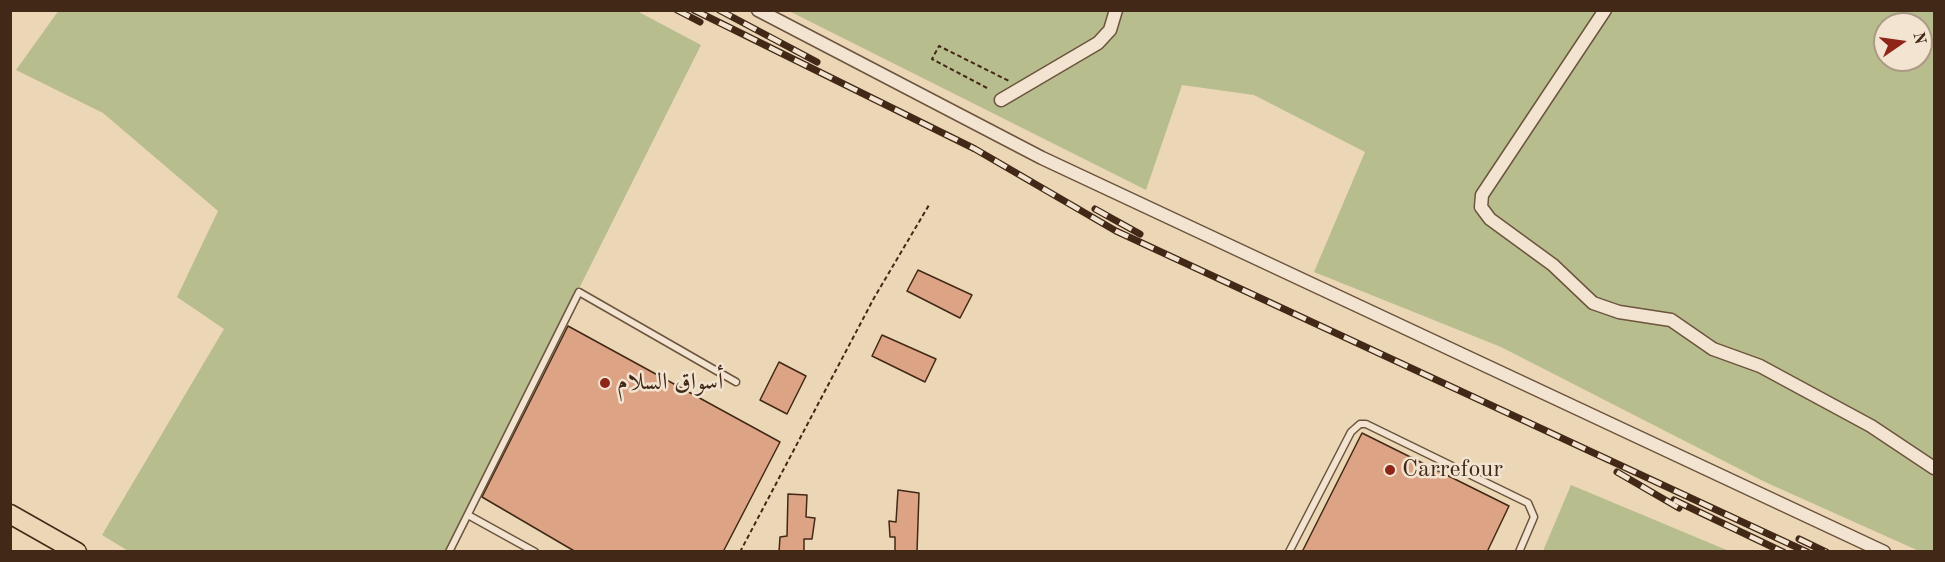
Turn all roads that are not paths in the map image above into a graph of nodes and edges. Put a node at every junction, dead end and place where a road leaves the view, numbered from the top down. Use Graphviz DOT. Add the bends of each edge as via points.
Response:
graph roads {
  1 [pos="758,10"];
  2 [pos="1116,10"];
  3 [pos="1605,10"];
  4 [pos="1001,100"];
  5 [pos="736,382"];
  6 [pos="1935,468"];
  7 [pos="10,514"];
  8 [pos="468,515"];
  9 [pos="77,552"];
  10 [pos="449,552"];
  11 [pos="535,552"];
  12 [pos="1289,552"];
  13 [pos="1519,552"];
  14 [pos="1884,552"];
  1 -- 14 [label="street" via="1053,164"];
  2 -- 4 [label="street" via="1110,30 1098,44"];
  3 -- 6 [label="street" via="1482,195 1481,207 1490,219 1553,265 1593,303 1619,312 1671,320 1713,349 1760,366 1871,426"];
  5 -- 8 [label="lane" via="579,292"];
  7 -- 9 [label="main road"];
  8 -- 10 [label="lane"];
  8 -- 11 [label="lane"];
  12 -- 13 [label="lane" via="1351,432 1366,424 1528,503 1534,517"];
}
